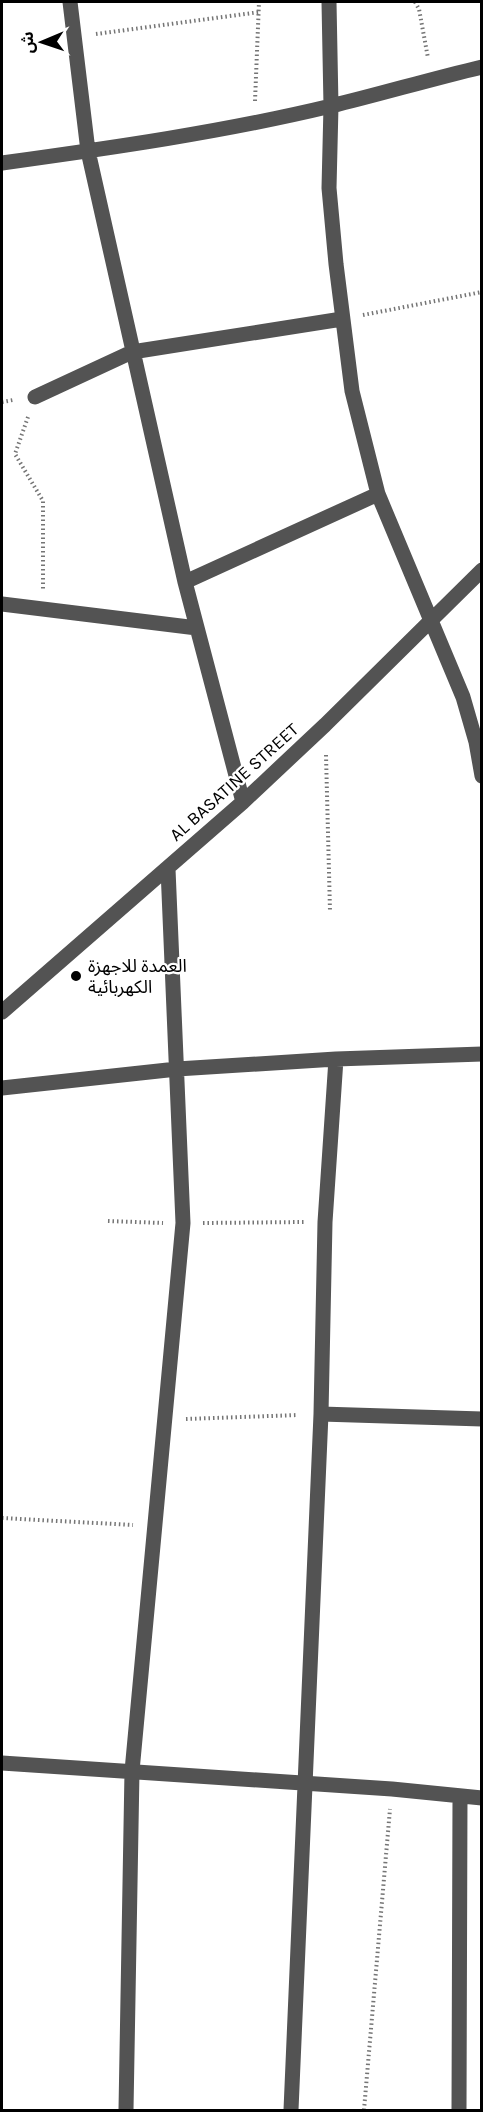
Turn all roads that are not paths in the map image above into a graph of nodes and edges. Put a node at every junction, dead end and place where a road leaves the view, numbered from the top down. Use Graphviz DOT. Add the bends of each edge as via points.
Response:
graph roads {
  1 [pos="70,2"];
  2 [pos="329,2"];
  3 [pos="482,67"];
  4 [pos="330,106"];
  5 [pos="88,151"];
  6 [pos="2,163"];
  7 [pos="342,319"];
  8 [pos="132,352"];
  9 [pos="35,397"];
  10 [pos="378,494"];
  11 [pos="482,570"];
  12 [pos="185,582"];
  13 [pos="475,588"];
  14 [pos="2,604"];
  15 [pos="431,621"];
  16 [pos="197,628"];
  17 [pos="482,776"];
  18 [pos="243,802"];
  19 [pos="168,869"];
  20 [pos="2,1012"];
  21 [pos="482,1054"];
  22 [pos="336,1059"];
  23 [pos="177,1070"];
  24 [pos="2,1088"];
  25 [pos="321,1414"];
  26 [pos="482,1419"];
  27 [pos="2,1763"];
  28 [pos="132,1771"];
  29 [pos="305,1782"];
  30 [pos="460,1796"];
  31 [pos="482,1798"];
  32 [pos="126,2110"];
  33 [pos="291,2110"];
  34 [pos="459,2110"];
  1 -- 5 [label="street"];
  2 -- 4 [label="street"];
  3 -- 4 [label="street"];
  4 -- 5 [label="street"];
  4 -- 7 [label="street" via="329,188"];
  5 -- 6 [label="street"];
  5 -- 8 [label="street"];
  7 -- 8 [label="street"];
  7 -- 10 [label="street" via="352,391"];
  8 -- 9 [label="street"];
  8 -- 12 [label="street"];
  10 -- 12 [label="street"];
  10 -- 15 [label="street"];
  11 -- 13 [label="street, AL BASATINE STREET"];
  12 -- 16 [label="street"];
  13 -- 15 [label="street, AL BASATINE STREET"];
  14 -- 16 [label="street"];
  15 -- 17 [label="street" via="463,697"];
  15 -- 18 [label="street, AL BASATINE STREET"];
  16 -- 18 [label="street"];
  18 -- 19 [label="street, AL BASATINE STREET"];
  19 -- 20 [label="street, AL BASATINE STREET"];
  19 -- 23 [label="street"];
  21 -- 22 [label="street"];
  22 -- 23 [label="street"];
  22 -- 25 [label="street" via="325,1222"];
  23 -- 24 [label="street"];
  23 -- 28 [label="street" via="183,1223"];
  25 -- 26 [label="street"];
  25 -- 29 [label="street"];
  27 -- 28 [label="street"];
  28 -- 29 [label="street"];
  28 -- 32 [label="street"];
  29 -- 30 [label="street"];
  29 -- 33 [label="street"];
  30 -- 31 [label="street"];
  30 -- 34 [label="street"];
}
